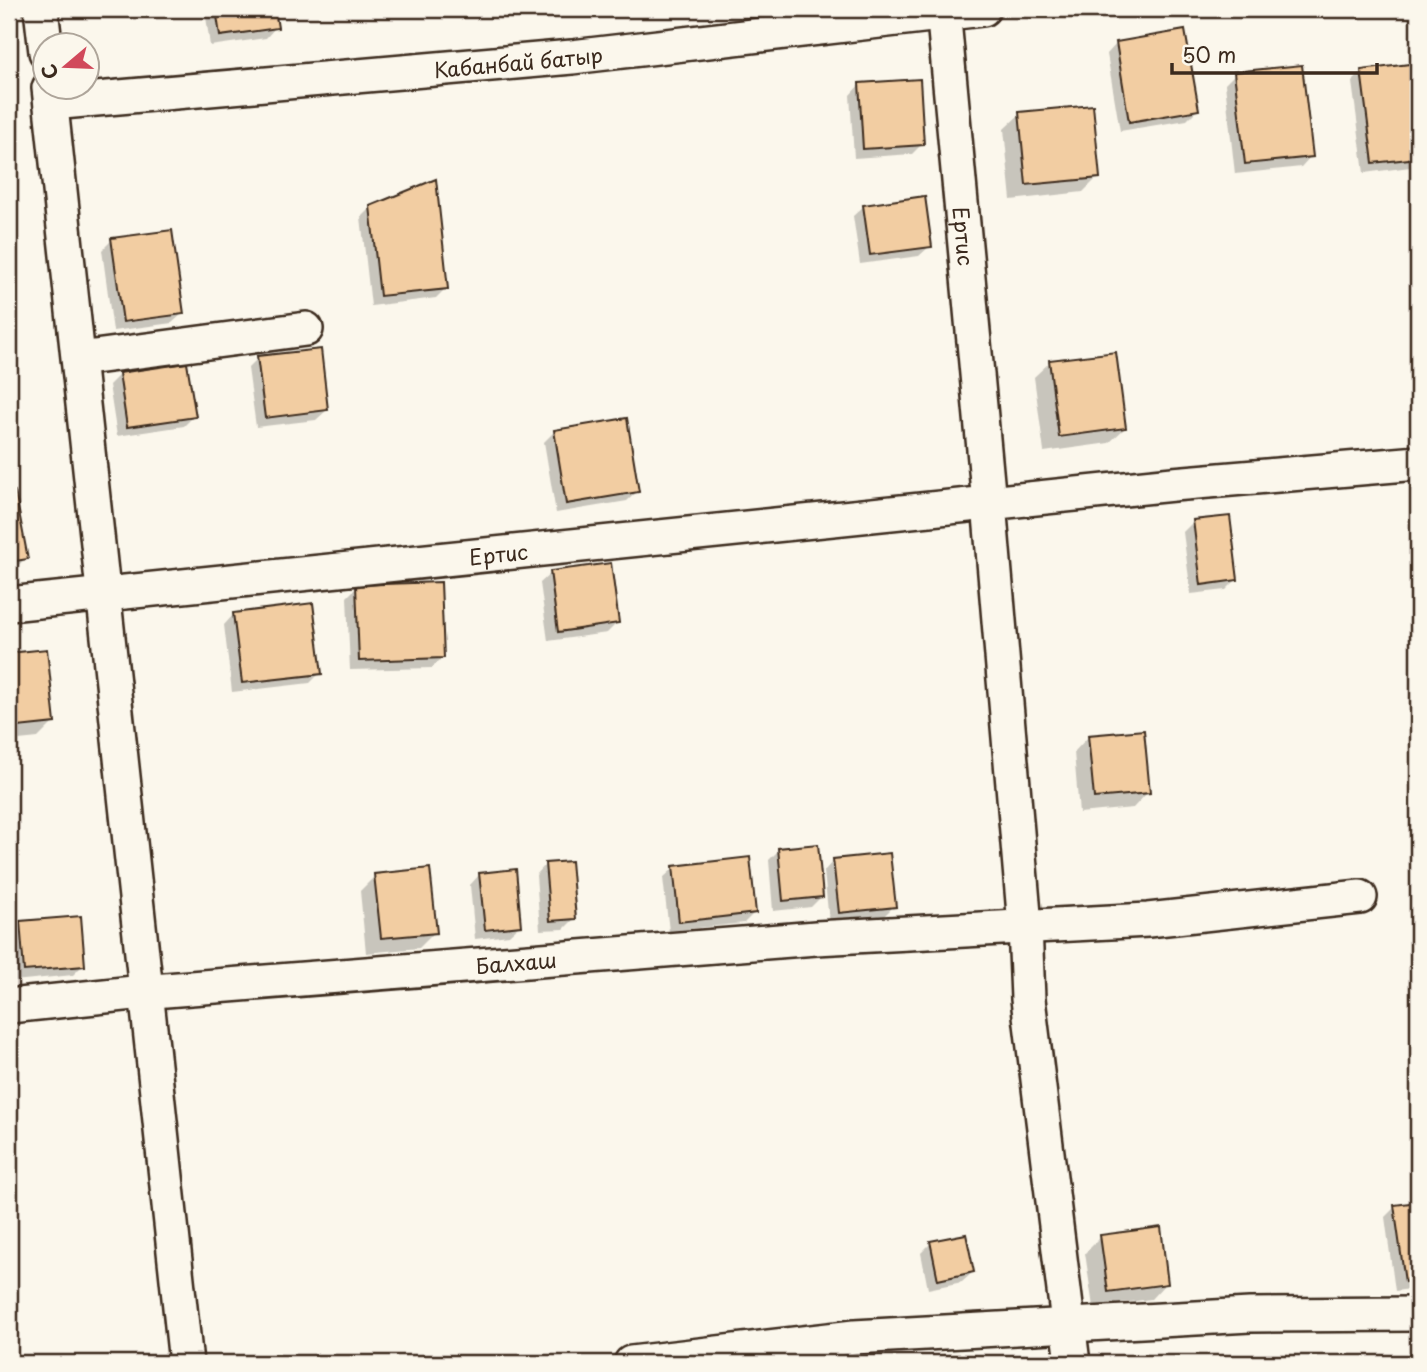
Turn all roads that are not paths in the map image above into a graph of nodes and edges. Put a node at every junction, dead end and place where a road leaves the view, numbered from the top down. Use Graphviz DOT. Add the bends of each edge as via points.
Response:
graph roads {
  1 [pos="41,9"];
  2 [pos="983,9"];
  3 [pos="944,11"];
  4 [pos="44,32"];
  5 [pos="102,91"];
  6 [pos="51,102"];
  7 [pos="306,329"];
  8 [pos="79,359"];
  9 [pos="1418,463"];
  10 [pos="989,503"];
  11 [pos="104,593"];
  12 [pos="9,604"];
  13 [pos="1360,897"];
  14 [pos="1025,926"];
  15 [pos="144,992"];
  16 [pos="9,1006"];
  17 [pos="1418,1314"];
  18 [pos="1071,1326"];
  19 [pos="186,1363"];
  20 [pos="631,1363"];
  21 [pos="1073,1363"];
  1 -- 4 [label="street"];
  2 -- 3 [label="street, Кабанбай батыр"];
  3 -- 5 [label="street, Кабанбай батыр" via="572,57"];
  3 -- 10 [label="street, Ертис"];
  6 -- 8 [label="street"];
  7 -- 8 [label="street"];
  8 -- 11 [label="street"];
  9 -- 10 [label="street, Ертис"];
  10 -- 11 [label="street, Ертис"];
  10 -- 14 [label="street"];
  11 -- 12 [label="street, Ертис"];
  11 -- 15 [label="street"];
  13 -- 14 [label="street, Балхаш" via="1147,920"];
  14 -- 15 [label="street, Балхаш" via="816,937"];
  14 -- 18 [label="street" via="1028,999 1052,1215"];
  15 -- 16 [label="street, Балхаш"];
  15 -- 19 [label="street"];
  17 -- 18 [label="street" via="1250,1315"];
  18 -- 20 [label="street" via="854,1337"];
  18 -- 21 [label="street"];
}
